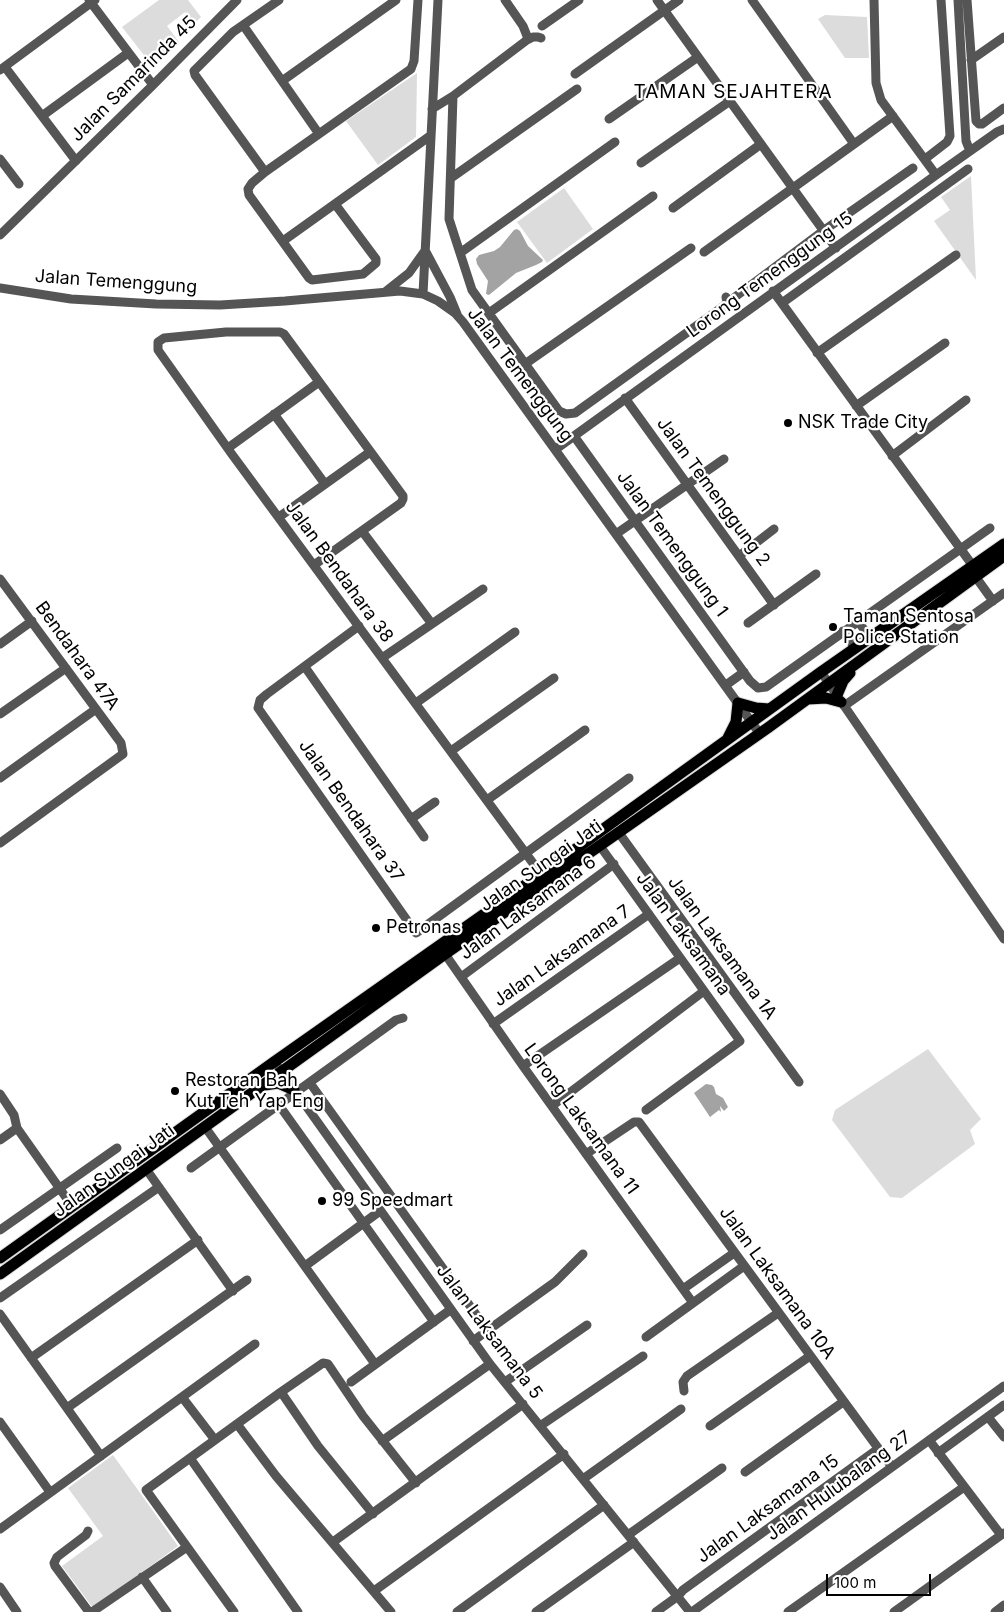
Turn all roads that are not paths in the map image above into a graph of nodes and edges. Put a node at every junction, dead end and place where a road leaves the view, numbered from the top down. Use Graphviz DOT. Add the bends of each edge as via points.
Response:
graph roads {
  1 [pos="237,0"];
  2 [pos="279,0"];
  3 [pos="396,0"];
  4 [pos="418,0"];
  5 [pos="438,0"];
  6 [pos="506,0"];
  7 [pos="579,0"];
  8 [pos="657,0"];
  9 [pos="679,0"];
  10 [pos="752,0"];
  11 [pos="874,0"];
  12 [pos="940,0"];
  13 [pos="958,0"];
  14 [pos="967,0"];
  15 [pos="92,1"];
  16 [pos="665,11"];
  17 [pos="243,25"];
  18 [pos="542,26"];
  19 [pos="1004,36"];
  20 [pos="540,38"];
  21 [pos="526,40"];
  22 [pos="128,53"];
  23 [pos="698,57"];
  24 [pos="971,60"];
  25 [pos="2,68"];
  26 [pos="575,74"];
  27 [pos="282,81"];
  28 [pos="153,85"];
  29 [pos="577,89"];
  30 [pos="452,96"];
  31 [pos="730,101"];
  32 [pos="1004,108"];
  33 [pos="432,109"];
  34 [pos="42,116"];
  35 [pos="893,116"];
  36 [pos="609,119"];
  37 [pos="1004,129"];
  38 [pos="319,134"];
  39 [pos="430,136"];
  40 [pos="615,142"];
  41 [pos="761,144"];
  42 [pos="854,144"];
  43 [pos="970,151"];
  44 [pos="0,159"];
  45 [pos="925,159"];
  46 [pos="76,160"];
  47 [pos="641,163"];
  48 [pos="913,168"];
  49 [pos="968,169"];
  50 [pos="265,172"];
  51 [pos="936,175"];
  52 [pos="451,178"];
  53 [pos="19,184"];
  54 [pos="793,188"];
  55 [pos="653,196"];
  56 [pos="336,204"];
  57 [pos="673,208"];
  58 [pos="824,231"];
  59 [pos="0,235"];
  60 [pos="282,241"];
  61 [pos="691,248"];
  62 [pos="836,248"];
  63 [pos="425,249"];
  64 [pos="704,252"];
  65 [pos="460,253"];
  66 [pos="956,255"];
  67 [pos="0,288"];
  68 [pos="385,292"];
  69 [pos="774,292"];
  70 [pos="423,294"];
  71 [pos="782,303"];
  72 [pos="489,313"];
  73 [pos="458,317"];
  74 [pos="944,343"];
  75 [pos="817,353"];
  76 [pos="525,364"];
  77 [pos="319,382"];
  78 [pos="625,398"];
  79 [pos="966,400"];
  80 [pos="856,406"];
  81 [pos="274,414"];
  82 [pos="574,436"];
  83 [pos="228,448"];
  84 [pos="556,449"];
  85 [pos="370,452"];
  86 [pos="892,456"];
  87 [pos="724,459"];
  88 [pos="325,484"];
  89 [pos="687,485"];
  90 [pos="279,517"];
  91 [pos="635,521"];
  92 [pos="990,528"];
  93 [pos="774,530"];
  94 [pos="362,531"];
  95 [pos="616,534"];
  96 [pos="1004,544"];
  97 [pos="960,548"];
  98 [pos="739,556"];
  99 [pos="1004,556"];
  100 [pos="314,565"];
  101 [pos="974,571"];
  102 [pos="816,574"];
  103 [pos="0,579"];
  104 [pos="483,589"];
  105 [pos="1004,593"];
  106 [pos="992,601"];
  107 [pos="774,604"];
  108 [pos="32,621"];
  109 [pos="858,621"];
  110 [pos="748,623"];
  111 [pos="432,624"];
  112 [pos="359,626"];
  113 [pos="843,631"];
  114 [pos="515,632"];
  115 [pos="870,638"];
  116 [pos="0,644"];
  117 [pos="855,648"];
  118 [pos="382,658"];
  119 [pos="862,659"];
  120 [pos="305,667"];
  121 [pos="66,668"];
  122 [pos="821,672"];
  123 [pos="741,675"];
  124 [pos="554,678"];
  125 [pos="829,684"];
  126 [pos="726,685"];
  127 [pos="807,700"];
  128 [pos="841,701"];
  129 [pos="416,703"];
  130 [pos="738,703"];
  131 [pos="96,709"];
  132 [pos="769,710"];
  133 [pos="0,714"];
  134 [pos="752,722"];
  135 [pos="586,730"];
  136 [pos="760,734"];
  137 [pos="727,740"];
  138 [pos="451,751"];
  139 [pos="0,778"];
  140 [pos="628,778"];
  141 [pos="487,800"];
  142 [pos="436,802"];
  143 [pos="412,820"];
  144 [pos="619,833"];
  145 [pos="424,837"];
  146 [pos="0,843"];
  147 [pos="600,846"];
  148 [pos="526,853"];
  149 [pos="614,864"];
  150 [pos="541,874"];
  151 [pos="649,914"];
  152 [pos="1004,938"];
  153 [pos="445,954"];
  154 [pos="680,958"];
  155 [pos="460,977"];
  156 [pos="704,991"];
  157 [pos="403,1018"];
  158 [pos="493,1024"];
  159 [pos="296,1061"];
  160 [pos="274,1062"];
  161 [pos="523,1066"];
  162 [pos="282,1072"];
  163 [pos="798,1082"];
  164 [pos="310,1083"];
  165 [pos="264,1085"];
  166 [pos="295,1091"];
  167 [pos="0,1094"];
  168 [pos="279,1105"];
  169 [pos="552,1106"];
  170 [pos="646,1110"];
  171 [pos="16,1126"];
  172 [pos="205,1127"];
  173 [pos="0,1140"];
  174 [pos="220,1147"];
  175 [pos="117,1148"];
  176 [pos="586,1154"];
  177 [pos="191,1168"];
  178 [pos="146,1169"];
  179 [pos="159,1187"];
  180 [pos="60,1189"];
  181 [pos="72,1206"];
  182 [pos="380,1211"];
  183 [pos="363,1223"];
  184 [pos="0,1230"];
  185 [pos="198,1240"];
  186 [pos="734,1253"];
  187 [pos="583,1254"];
  188 [pos="0,1258"];
  189 [pos="305,1266"];
  190 [pos="744,1266"];
  191 [pos="0,1274"];
  192 [pos="247,1280"];
  193 [pos="683,1289"];
  194 [pos="232,1291"];
  195 [pos="0,1298"];
  196 [pos="693,1302"];
  197 [pos="450,1310"];
  198 [pos="778,1313"];
  199 [pos="0,1314"];
  200 [pos="434,1322"];
  201 [pos="587,1325"];
  202 [pos="488,1331"];
  203 [pos="646,1337"];
  204 [pos="474,1341"];
  205 [pos="255,1344"];
  206 [pos="642,1356"];
  207 [pos="810,1356"];
  208 [pos="32,1358"];
  209 [pos="375,1364"];
  210 [pos="490,1364"];
  211 [pos="351,1382"];
  212 [pos="505,1382"];
  213 [pos="1004,1386"];
  214 [pos="280,1392"];
  215 [pos="684,1392"];
  216 [pos="182,1397"];
  217 [pos="843,1402"];
  218 [pos="523,1404"];
  219 [pos="1004,1405"];
  220 [pos="67,1408"];
  221 [pos="681,1409"];
  222 [pos="988,1417"];
  223 [pos="0,1422"];
  224 [pos="237,1424"];
  225 [pos="540,1426"];
  226 [pos="710,1426"];
  227 [pos="1004,1437"];
  228 [pos="214,1440"];
  229 [pos="929,1440"];
  230 [pos="382,1441"];
  231 [pos="878,1449"];
  232 [pos="938,1453"];
  233 [pos="564,1454"];
  234 [pos="101,1456"];
  235 [pos="190,1458"];
  236 [pos="892,1467"];
  237 [pos="722,1468"];
  238 [pos="745,1472"];
  239 [pos="583,1479"];
  240 [pos="416,1483"];
  241 [pos="964,1487"];
  242 [pos="50,1492"];
  243 [pos="604,1505"];
  244 [pos="373,1514"];
  245 [pos="0,1529"];
  246 [pos="88,1531"];
  247 [pos="1003,1534"];
  248 [pos="631,1538"];
  249 [pos="333,1542"];
  250 [pos="187,1547"];
  251 [pos="142,1577"];
  252 [pos="0,1587"];
  253 [pos="374,1591"];
  254 [pos="678,1596"];
  255 [pos="1004,1605"];
  256 [pos="800,1609"];
  257 [pos="695,1611"];
  258 [pos="17,1612"];
  259 [pos="91,1612"];
  260 [pos="167,1612"];
  261 [pos="234,1612"];
  262 [pos="298,1612"];
  263 [pos="391,1612"];
  264 [pos="457,1612"];
  265 [pos="536,1612"];
  266 [pos="656,1612"];
  267 [pos="788,1612"];
  268 [pos="894,1612"];
  269 [pos="994,1612"];
  1 -- 28 [label="street, Jalan Samarinda 45"];
  2 -- 17 [label="street"];
  3 -- 27 [label="street"];
  4 -- 38 [label="street" via="413,66"];
  5 -- 33 [label="street"];
  6 -- 21 [label="street" via="523,26"];
  7 -- 18 [label="street"];
  8 -- 16 [label="street"];
  9 -- 16 [label="street"];
  10 -- 42 [label="street"];
  11 -- 35 [label="street" via="876,83"];
  12 -- 45 [label="street" via="950,136"];
  13 -- 43 [label="street" via="966,141"];
  14 -- 24 [label="street"];
  15 -- 22 [label="street"];
  15 -- 25 [label="street"];
  16 -- 23 [label="street"];
  16 -- 26 [label="street"];
  17 -- 27 [label="street"];
  17 -- 50 [label="street" via="194,71"];
  19 -- 24 [label="street"];
  20 -- 21 [label="street"];
  21 -- 30 [label="street"];
  22 -- 28 [label="street"];
  22 -- 34 [label="street"];
  23 -- 31 [label="street"];
  23 -- 36 [label="street"];
  24 -- 32 [label="street" via="976,121 982,124"];
  25 -- 34 [label="street"];
  27 -- 38 [label="street"];
  28 -- 46 [label="street, Jalan Samarinda 45"];
  29 -- 52 [label="street"];
  30 -- 33 [label="street"];
  30 -- 52 [label="street"];
  31 -- 41 [label="street"];
  31 -- 47 [label="street"];
  33 -- 39 [label="street"];
  34 -- 46 [label="street"];
  35 -- 42 [label="street"];
  35 -- 45 [label="street"];
  37 -- 43 [label="street, Lorong Temenggung 15"];
  38 -- 50 [label="street"];
  39 -- 56 [label="street"];
  39 -- 63 [label="street"];
  40 -- 65 [label="street"];
  41 -- 54 [label="street"];
  41 -- 57 [label="street"];
  42 -- 54 [label="street"];
  43 -- 51 [label="street, Lorong Temenggung 15"];
  44 -- 53 [label="street"];
  45 -- 51 [label="street"];
  46 -- 59 [label="street, Jalan Samarinda 45"];
  48 -- 58 [label="street"];
  49 -- 71 [label="street"];
  50 -- 60 [label="street" via="252,183 249,195"];
  51 -- 62 [label="street, Lorong Temenggung 15"];
  52 -- 65 [label="street" via="449,219"];
  54 -- 58 [label="street"];
  54 -- 64 [label="street"];
  55 -- 72 [label="street"];
  56 -- 60 [label="street"];
  56 -- 60 [label="street" via="376,259 374,266 363,274 312,280"];
  58 -- 62 [label="street"];
  58 -- 76 [label="street" via="574,413 559,411"];
  61 -- 76 [label="street"];
  62 -- 69 [label="street, Lorong Temenggung 15"];
  63 -- 68 [label="street" via="408,273"];
  63 -- 70 [label="street"];
  63 -- 73 [label="street"];
  65 -- 72 [label="street" via="472,290"];
  66 -- 75 [label="street"];
  67 -- 68 [label="street, Jalan Temenggung" via="71,299 204,305"];
  68 -- 70 [label="street, Jalan Temenggung"];
  69 -- 71 [label="street"];
  69 -- 78 [label="street, Lorong Temenggung 15"];
  70 -- 73 [label="street, Jalan Temenggung"];
  71 -- 75 [label="street"];
  72 -- 76 [label="street"];
  73 -- 84 [label="street, Jalan Temenggung"];
  74 -- 80 [label="street"];
  75 -- 80 [label="street"];
  77 -- 81 [label="street"];
  77 -- 83 [label="street, Jalan Bendahara 38" via="280,332 226,332 164,338 158,342 158,350"];
  77 -- 85 [label="street"];
  78 -- 82 [label="street, Lorong Temenggung 15"];
  78 -- 89 [label="street, Jalan Temenggung 2"];
  79 -- 86 [label="street"];
  80 -- 86 [label="street"];
  81 -- 83 [label="street"];
  81 -- 88 [label="street"];
  82 -- 84 [label="street, Lorong Temenggung 15"];
  82 -- 91 [label="street, Jalan Temenggung 1"];
  83 -- 90 [label="street, Jalan Bendahara 38"];
  84 -- 95 [label="street, Jalan Temenggung"];
  85 -- 88 [label="street"];
  85 -- 94 [label="street" via="403,499"];
  86 -- 97 [label="street"];
  87 -- 89 [label="street"];
  88 -- 90 [label="street"];
  89 -- 91 [label="street"];
  89 -- 98 [label="street, Jalan Temenggung 2"];
  90 -- 100 [label="street, Jalan Bendahara 38"];
  91 -- 95 [label="street"];
  91 -- 123 [label="street, Jalan Temenggung 1"];
  92 -- 97 [label="street, Jalan Temenggung 1"];
  93 -- 98 [label="street"];
  94 -- 100 [label="street"];
  94 -- 111 [label="street"];
  95 -- 126 [label="street, Jalan Temenggung"];
  96 -- 101 [label="main road, Jalan Sungai Jati"];
  97 -- 101 [label="street"];
  97 -- 109 [label="street, Jalan Temenggung 1"];
  98 -- 107 [label="street, Jalan Temenggung 2"];
  99 -- 101 [label="main road, Jalan Sungai Jati"];
  100 -- 112 [label="street, Jalan Bendahara 38"];
  101 -- 106 [label="street"];
  101 -- 115 [label="main road, Jalan Sungai Jati"];
  101 -- 119 [label="main road, Jalan Sungai Jati"];
  102 -- 107 [label="street"];
  103 -- 108 [label="street, Bendahara 47A"];
  104 -- 111 [label="street"];
  105 -- 106 [label="street"];
  106 -- 128 [label="street"];
  107 -- 110 [label="street"];
  108 -- 116 [label="street"];
  108 -- 121 [label="street, Bendahara 47A"];
  109 -- 113 [label="street, Jalan Temenggung 1"];
  109 -- 115 [label="street"];
  111 -- 118 [label="street"];
  112 -- 118 [label="street, Jalan Bendahara 38"];
  112 -- 120 [label="street"];
  113 -- 117 [label="street"];
  113 -- 123 [label="street, Jalan Temenggung 1" via="766,687 758,688"];
  114 -- 129 [label="street"];
  115 -- 117 [label="main road, Jalan Sungai Jati"];
  117 -- 122 [label="main road, Jalan Sungai Jati"];
  118 -- 129 [label="street, Jalan Bendahara 38"];
  119 -- 125 [label="main road, Jalan Sungai Jati"];
  119 -- 128 [label="main road" via="843,681"];
  120 -- 143 [label="street"];
  120 -- 148 [label="street, Jalan Bendahara 37" via="260,700 258,708 416,933"];
  121 -- 131 [label="street, Bendahara 47A"];
  121 -- 133 [label="street"];
  122 -- 125 [label="street"];
  122 -- 132 [label="main road, Jalan Sungai Jati"];
  123 -- 126 [label="street"];
  124 -- 138 [label="street"];
  125 -- 127 [label="main road, Jalan Sungai Jati"];
  125 -- 128 [label="street"];
  126 -- 130 [label="street, Jalan Temenggung"];
  127 -- 128 [label="main road" via="826,698"];
  127 -- 136 [label="main road, Jalan Sungai Jati"];
  128 -- 152 [label="street"];
  129 -- 138 [label="street, Jalan Bendahara 38"];
  130 -- 132 [label="main road"];
  130 -- 134 [label="street, Jalan Temenggung"];
  130 -- 137 [label="main road" via="736,722"];
  131 -- 139 [label="street"];
  131 -- 146 [label="street, Bendahara 47A" via="121,744 122,754"];
  132 -- 134 [label="main road, Jalan Sungai Jati"];
  134 -- 136 [label="street, Jalan Temenggung"];
  134 -- 137 [label="main road, Jalan Sungai Jati"];
  135 -- 141 [label="street"];
  136 -- 144 [label="main road, Jalan Sungai Jati"];
  137 -- 150 [label="main road, Jalan Sungai Jati"];
  138 -- 141 [label="street, Jalan Bendahara 38"];
  140 -- 148 [label="street"];
  141 -- 148 [label="street, Jalan Bendahara 38"];
  142 -- 143 [label="street"];
  143 -- 145 [label="street"];
  144 -- 147 [label="main road, Jalan Sungai Jati"];
  144 -- 163 [label="street, Jalan Laksamana 1A"];
  147 -- 149 [label="street, Jalan Laksamana"];
  147 -- 153 [label="main road, Jalan Sungai Jati"];
  148 -- 150 [label="street, Jalan Bendahara 38"];
  149 -- 151 [label="street, Jalan Laksamana"];
  149 -- 155 [label="street, Jalan Laksamana 6"];
  150 -- 160 [label="main road, Jalan Sungai Jati"];
  151 -- 154 [label="street, Jalan Laksamana"];
  151 -- 158 [label="street, Jalan Laksamana 7"];
  153 -- 155 [label="street, Lorong Laksamana 11"];
  153 -- 159 [label="main road, Jalan Sungai Jati"];
  154 -- 156 [label="street, Jalan Laksamana"];
  154 -- 161 [label="street"];
  155 -- 158 [label="street, Lorong Laksamana 11"];
  156 -- 169 [label="street"];
  156 -- 170 [label="street, Jalan Laksamana" via="740,1041"];
  157 -- 164 [label="street"];
  158 -- 161 [label="street, Lorong Laksamana 11"];
  159 -- 162 [label="main road, Jalan Sungai Jati"];
  159 -- 166 [label="main road" via="291,1075"];
  160 -- 162 [label="street, Jalan Laksamana 5"];
  160 -- 181 [label="main road, Jalan Sungai Jati"];
  161 -- 169 [label="street, Lorong Laksamana 11"];
  162 -- 165 [label="main road, Jalan Sungai Jati"];
  162 -- 166 [label="street, Jalan Laksamana 5"];
  164 -- 166 [label="street"];
  164 -- 202 [label="street, Jalan Laksamana 5"];
  165 -- 166 [label="main road" via="278,1082"];
  165 -- 172 [label="main road, Jalan Sungai Jati"];
  166 -- 168 [label="street"];
  166 -- 182 [label="street, Jalan Laksamana 5"];
  167 -- 171 [label="street" via="14,1115"];
  168 -- 174 [label="street"];
  168 -- 183 [label="street"];
  169 -- 176 [label="street, Lorong Laksamana 11"];
  171 -- 173 [label="street"];
  171 -- 180 [label="street"];
  172 -- 174 [label="street"];
  172 -- 178 [label="main road, Jalan Sungai Jati"];
  174 -- 177 [label="street"];
  174 -- 189 [label="street"];
  175 -- 180 [label="street"];
  176 -- 186 [label="street, Jalan Laksamana 10A" via="634,1122 639,1122"];
  176 -- 193 [label="street, Lorong Laksamana 11"];
  178 -- 179 [label="street"];
  178 -- 191 [label="main road, Jalan Sungai Jati"];
  179 -- 185 [label="street"];
  179 -- 195 [label="street"];
  180 -- 181 [label="street"];
  180 -- 184 [label="street"];
  181 -- 188 [label="main road, Jalan Sungai Jati"];
  182 -- 183 [label="street"];
  182 -- 197 [label="street, Jalan Laksamana 5"];
  183 -- 189 [label="street"];
  183 -- 200 [label="street"];
  185 -- 194 [label="street"];
  185 -- 208 [label="street"];
  186 -- 190 [label="street, Jalan Laksamana 10A"];
  186 -- 193 [label="street"];
  187 -- 202 [label="street" via="555,1282"];
  189 -- 209 [label="street"];
  190 -- 196 [label="street"];
  190 -- 198 [label="street, Jalan Laksamana 10A"];
  192 -- 194 [label="street"];
  193 -- 196 [label="street, Lorong Laksamana 11"];
  194 -- 220 [label="street"];
  196 -- 203 [label="street"];
  197 -- 200 [label="street"];
  197 -- 204 [label="street, Jalan Laksamana 5"];
  198 -- 207 [label="street, Jalan Laksamana 10A"];
  198 -- 215 [label="street" via="687,1376 683,1382"];
  199 -- 208 [label="street"];
  200 -- 209 [label="street"];
  201 -- 212 [label="street"];
  202 -- 204 [label="street"];
  204 -- 210 [label="street, Jalan Laksamana 5"];
  205 -- 216 [label="street"];
  206 -- 225 [label="street"];
  207 -- 217 [label="street, Jalan Laksamana 10A"];
  207 -- 226 [label="street"];
  208 -- 220 [label="street"];
  209 -- 211 [label="street"];
  210 -- 212 [label="street, Jalan Laksamana 5"];
  210 -- 230 [label="street"];
  212 -- 218 [label="street, Jalan Laksamana 5"];
  213 -- 229 [label="street, Jalan Hulubalang 27"];
  214 -- 224 [label="street"];
  214 -- 230 [label="street" via="322,1363 328,1364"];
  214 -- 244 [label="street" via="318,1446"];
  216 -- 228 [label="street"];
  216 -- 234 [label="street"];
  217 -- 231 [label="street, Jalan Laksamana 10A"];
  217 -- 238 [label="street"];
  218 -- 225 [label="street, Jalan Laksamana 5"];
  218 -- 240 [label="street"];
  219 -- 222 [label="street"];
  220 -- 234 [label="street"];
  221 -- 239 [label="street"];
  222 -- 227 [label="street"];
  222 -- 232 [label="street"];
  223 -- 242 [label="street"];
  224 -- 228 [label="street"];
  224 -- 249 [label="street" via="276,1476"];
  225 -- 233 [label="street, Jalan Laksamana 5"];
  228 -- 235 [label="street"];
  229 -- 232 [label="street"];
  229 -- 236 [label="street, Jalan Hulubalang 27"];
  230 -- 240 [label="street"];
  231 -- 236 [label="street, Jalan Laksamana 10A"];
  231 -- 254 [label="street, Jalan Laksamana 15"];
  232 -- 241 [label="street"];
  233 -- 239 [label="street, Jalan Laksamana 5"];
  233 -- 253 [label="street"];
  234 -- 242 [label="street"];
  235 -- 250 [label="street" via="146,1490"];
  235 -- 262 [label="street"];
  236 -- 257 [label="street, Jalan Hulubalang 27"];
  237 -- 248 [label="street"];
  239 -- 243 [label="street, Jalan Laksamana 5"];
  240 -- 244 [label="street"];
  241 -- 247 [label="street"];
  241 -- 256 [label="street"];
  242 -- 245 [label="street"];
  243 -- 248 [label="street, Jalan Laksamana 5"];
  243 -- 264 [label="street"];
  244 -- 249 [label="street"];
  246 -- 259 [label="street" via="54,1563"];
  247 -- 268 [label="street"];
  248 -- 254 [label="street, Jalan Laksamana 5"];
  248 -- 265 [label="street"];
  249 -- 253 [label="street"];
  250 -- 251 [label="street"];
  250 -- 261 [label="street"];
  251 -- 259 [label="street"];
  251 -- 260 [label="street"];
  252 -- 258 [label="street"];
  253 -- 263 [label="street"];
  254 -- 257 [label="street, Jalan Laksamana 5"];
  254 -- 266 [label="street, Jalan Laksamana 15"];
  255 -- 269 [label="street"];
  256 -- 267 [label="street"];
}
